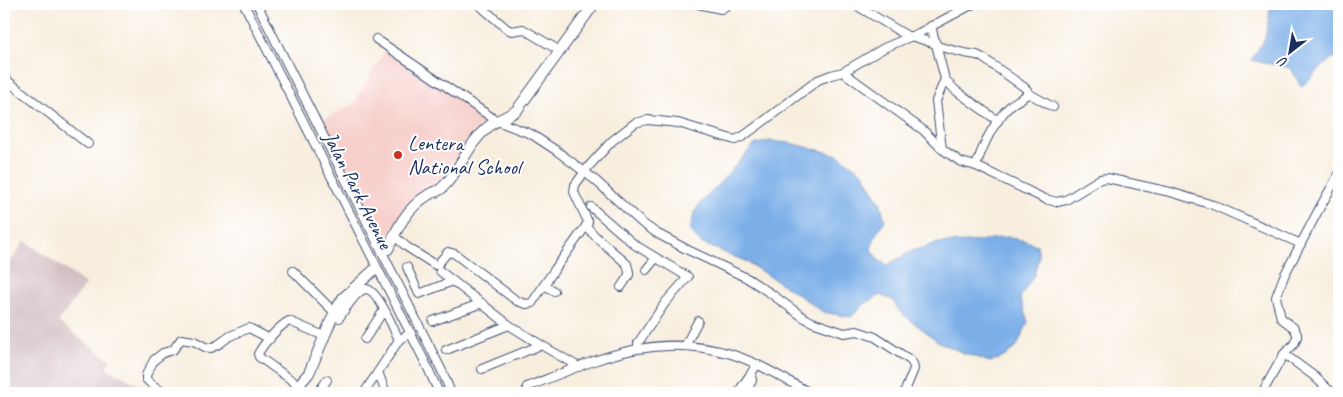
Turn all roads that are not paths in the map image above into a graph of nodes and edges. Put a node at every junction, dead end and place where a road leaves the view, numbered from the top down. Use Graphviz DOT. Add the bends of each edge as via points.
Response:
graph roads {
  1 [pos="244,4"];
  2 [pos="257,4"];
  3 [pos="478,4"];
  4 [pos="594,4"];
  5 [pos="698,4"];
  6 [pos="729,4"];
  7 [pos="854,4"];
  8 [pos="973,4"];
  9 [pos="931,26"];
  10 [pos="910,37"];
  11 [pos="376,40"];
  12 [pos="936,45"];
  13 [pos="560,51"];
  14 [pos="843,72"];
  15 [pos="4,78"];
  16 [pos="945,79"];
  17 [pos="1028,93"];
  18 [pos="1053,107"];
  19 [pos="497,120"];
  20 [pos="998,121"];
  21 [pos="88,144"];
  22 [pos="942,149"];
  23 [pos="976,166"];
  24 [pos="584,172"];
  25 [pos="1339,174"];
  26 [pos="591,207"];
  27 [pos="586,226"];
  28 [pos="394,236"];
  29 [pos="1301,244"];
  30 [pos="388,249"];
  31 [pos="656,258"];
  32 [pos="406,267"];
  33 [pos="374,270"];
  34 [pos="646,270"];
  35 [pos="293,271"];
  36 [pos="440,271"];
  37 [pos="453,281"];
  38 [pos="544,285"];
  39 [pos="621,287"];
  40 [pos="554,291"];
  41 [pos="482,303"];
  42 [pos="384,310"];
  43 [pos="337,315"];
  44 [pos="434,321"];
  45 [pos="698,321"];
  46 [pos="509,325"];
  47 [pos="411,333"];
  48 [pos="324,336"];
  49 [pos="365,338"];
  50 [pos="270,339"];
  51 [pos="399,340"];
  52 [pos="541,346"];
  53 [pos="685,346"];
  54 [pos="638,348"];
  55 [pos="446,350"];
  56 [pos="1284,354"];
  57 [pos="757,364"];
  58 [pos="579,367"];
  59 [pos="482,369"];
  60 [pos="378,372"];
  61 [pos="442,372"];
  62 [pos="432,375"];
  63 [pos="327,380"];
  64 [pos="527,388"];
  65 [pos="296,389"];
  66 [pos="743,391"];
  67 [pos="321,392"];
  68 [pos="164,393"];
  69 [pos="364,393"];
  70 [pos="386,393"];
  71 [pos="439,393"];
  72 [pos="451,393"];
  73 [pos="810,393"];
  74 [pos="904,393"];
  75 [pos="1262,393"];
  76 [pos="1332,393"];
  1 -- 47 [label="street, Jalan Park Avenue"];
  2 -- 61 [label="street, Jalan Park Avenue"];
  3 -- 13 [label="street" via="507,30 523,29"];
  4 -- 13 [label="street"];
  5 -- 6 [label="street" via="721,8"];
  7 -- 10 [label="street"];
  8 -- 9 [label="street"];
  9 -- 10 [label="street"];
  9 -- 12 [label="street"];
  10 -- 12 [label="street"];
  10 -- 14 [label="street"];
  11 -- 19 [label="street"];
  12 -- 16 [label="street"];
  12 -- 17 [label="street" via="980,56"];
  13 -- 19 [label="street" via="518,110"];
  14 -- 22 [label="street" via="922,130"];
  14 -- 24 [label="street" via="818,80 735,140 678,123 648,120 635,123"];
  15 -- 21 [label="street"];
  16 -- 20 [label="street"];
  16 -- 22 [label="street" via="936,101"];
  17 -- 18 [label="street"];
  17 -- 20 [label="street" via="1010,105"];
  19 -- 24 [label="street" via="532,134"];
  19 -- 28 [label="street" via="469,149 440,190 410,210"];
  20 -- 23 [label="street"];
  22 -- 23 [label="street" via="961,162"];
  23 -- 29 [label="street" via="1057,202 1107,178 1170,192 1213,205"];
  24 -- 27 [label="street" via="574,192 588,222"];
  24 -- 74 [label="street" via="658,234 747,278 812,322 844,333 857,330 875,337 910,360 914,369"];
  25 -- 29 [label="street"];
  26 -- 31 [label="street" via="635,245"];
  27 -- 38 [label="street"];
  27 -- 39 [label="street" via="629,266 629,276"];
  28 -- 30 [label="street"];
  28 -- 38 [label="street" via="435,265 448,252 455,254 498,288 526,304 532,303"];
  29 -- 56 [label="street" via="1276,297 1281,318 1297,334 1294,344"];
  31 -- 34 [label="street"];
  31 -- 54 [label="street" via="688,277 665,303 638,343"];
  32 -- 37 [label="street" via="419,294"];
  33 -- 43 [label="street" via="343,298"];
  35 -- 43 [label="street"];
  36 -- 37 [label="street"];
  37 -- 41 [label="street"];
  38 -- 40 [label="street"];
  41 -- 44 [label="street"];
  41 -- 46 [label="street"];
  42 -- 43 [label="street" via="377,295 364,289"];
  42 -- 49 [label="street"];
  42 -- 51 [label="street"];
  43 -- 48 [label="street"];
  45 -- 53 [label="street"];
  46 -- 52 [label="street"];
  46 -- 55 [label="street"];
  47 -- 51 [label="street"];
  47 -- 62 [label="street, Jalan Park Avenue"];
  48 -- 50 [label="street" via="289,321"];
  48 -- 65 [label="street" via="309,373"];
  50 -- 65 [label="street" via="260,350 259,358"];
  50 -- 68 [label="street" via="250,328 211,348 182,339 173,350 154,360 146,375 150,383"];
  51 -- 60 [label="street"];
  52 -- 58 [label="street"];
  52 -- 59 [label="street"];
  53 -- 54 [label="street"];
  53 -- 57 [label="street" via="732,354"];
  54 -- 58 [label="street"];
  56 -- 75 [label="street"];
  56 -- 76 [label="street"];
  57 -- 66 [label="street" via="746,379"];
  57 -- 73 [label="street"];
  58 -- 64 [label="street"];
  60 -- 69 [label="street"];
  60 -- 70 [label="street"];
  61 -- 62 [label="street"];
  61 -- 72 [label="street, Jalan Park Avenue"];
  62 -- 71 [label="street, Jalan Park Avenue"];
  63 -- 67 [label="street"];
}
